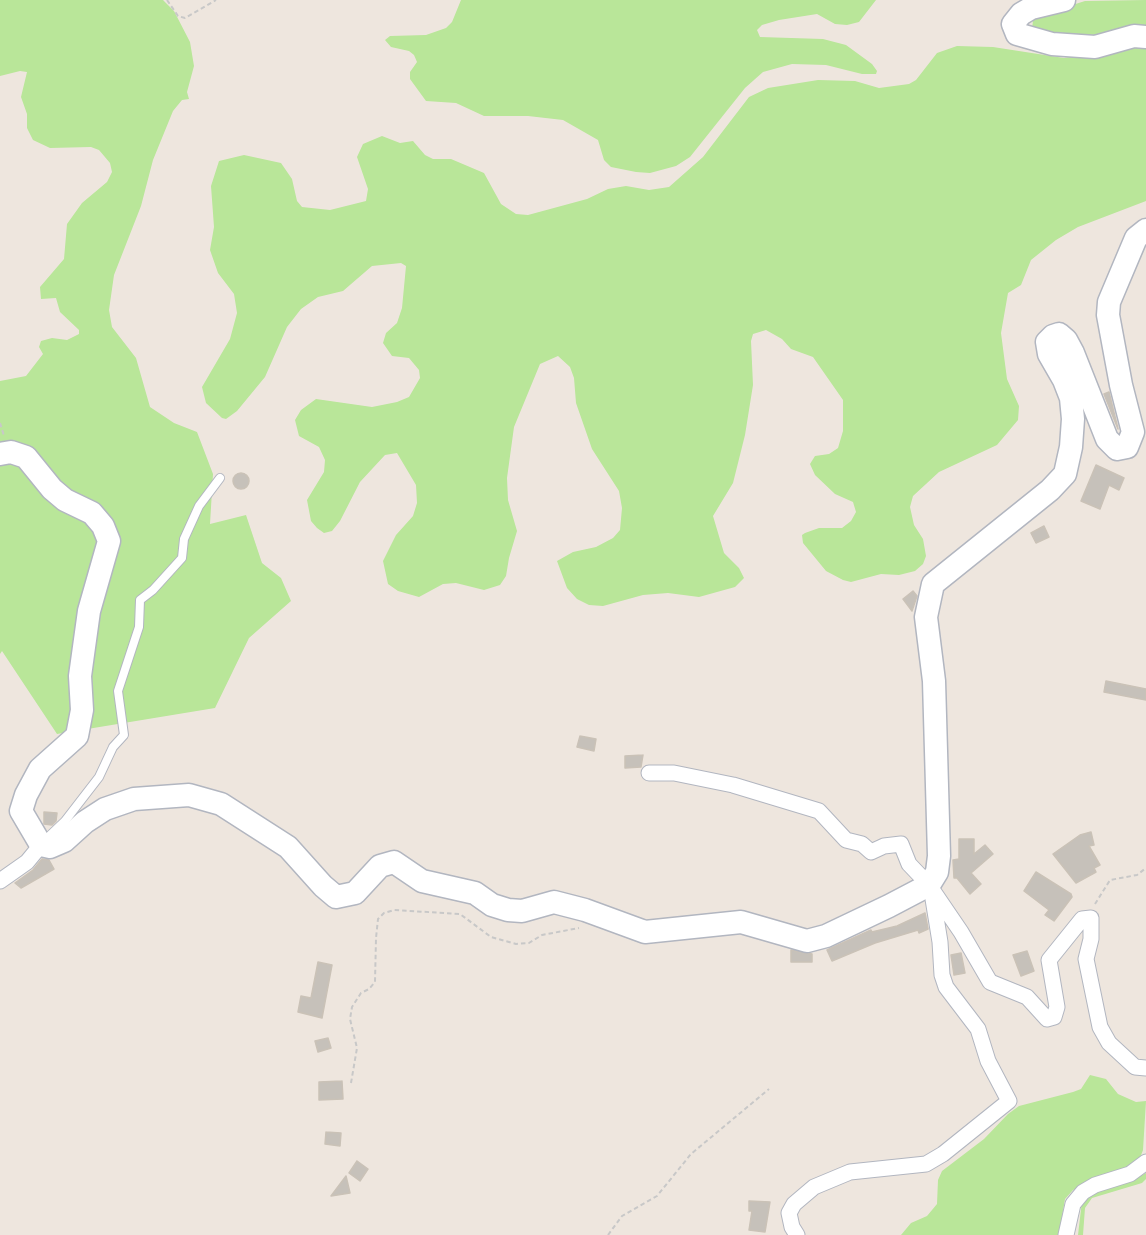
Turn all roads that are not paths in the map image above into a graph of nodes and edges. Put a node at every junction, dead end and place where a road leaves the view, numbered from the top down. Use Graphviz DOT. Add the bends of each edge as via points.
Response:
graph roads {
  1 [pos="1064,0"];
  2 [pos="1146,37"];
  3 [pos="1146,230"];
  4 [pos="0,454"];
  5 [pos="220,478"];
  6 [pos="649,773"];
  7 [pos="41,845"];
  8 [pos="0,881"];
  9 [pos="929,885"];
  10 [pos="1146,1068"];
  11 [pos="1146,1162"];
  12 [pos="797,1235"];
  13 [pos="1066,1235"];
  1 -- 2 [label="main road" via="1021,14 1013,24 1017,34 1052,44 1095,47 1134,36"];
  3 -- 9 [label="main road" via="1136,238 1109,302 1108,315 1133,432 1127,447 1117,449 1107,439 1073,353 1059,334 1053,336 1047,342 1049,354 1071,398 1073,419 1065,474 933,584 926,617 934,681 939,856 937,872"];
  4 -- 7 [label="main road" via="11,452 26,457 58,494 92,513 104,526 109,541 89,611 77,736 40,769 21,811"];
  5 -- 7 [label="lane" via="199,506 184,539 182,558 140,600 139,627 118,692 124,735 113,747 99,777"];
  6 -- 9 [label="street" via="674,772 733,785 819,811 846,840 862,844 871,852 902,844 909,864"];
  7 -- 8 [label="street" via="27,862"];
  7 -- 9 [label="main road" via="50,847 64,841 105,808 134,799 189,795 221,804 288,847 336,897 355,893 380,866 394,862 422,881 476,893 492,905 508,910 522,911 554,902 645,932 741,922 807,941 826,936"];
  9 -- 10 [label="street" via="990,982 1027,997 1047,1019 1054,1017 1057,1007 1049,960 1082,919 1091,918 1086,959 1100,1027 1109,1043 1135,1067"];
  9 -- 12 [label="street" via="946,987 978,1029 988,1061 1009,1101 926,1164 850,1172 814,1187 790,1210 789,1220"];
  11 -- 13 [label="street" via="1131,1174 1101,1182 1083,1192 1073,1204"];
}
